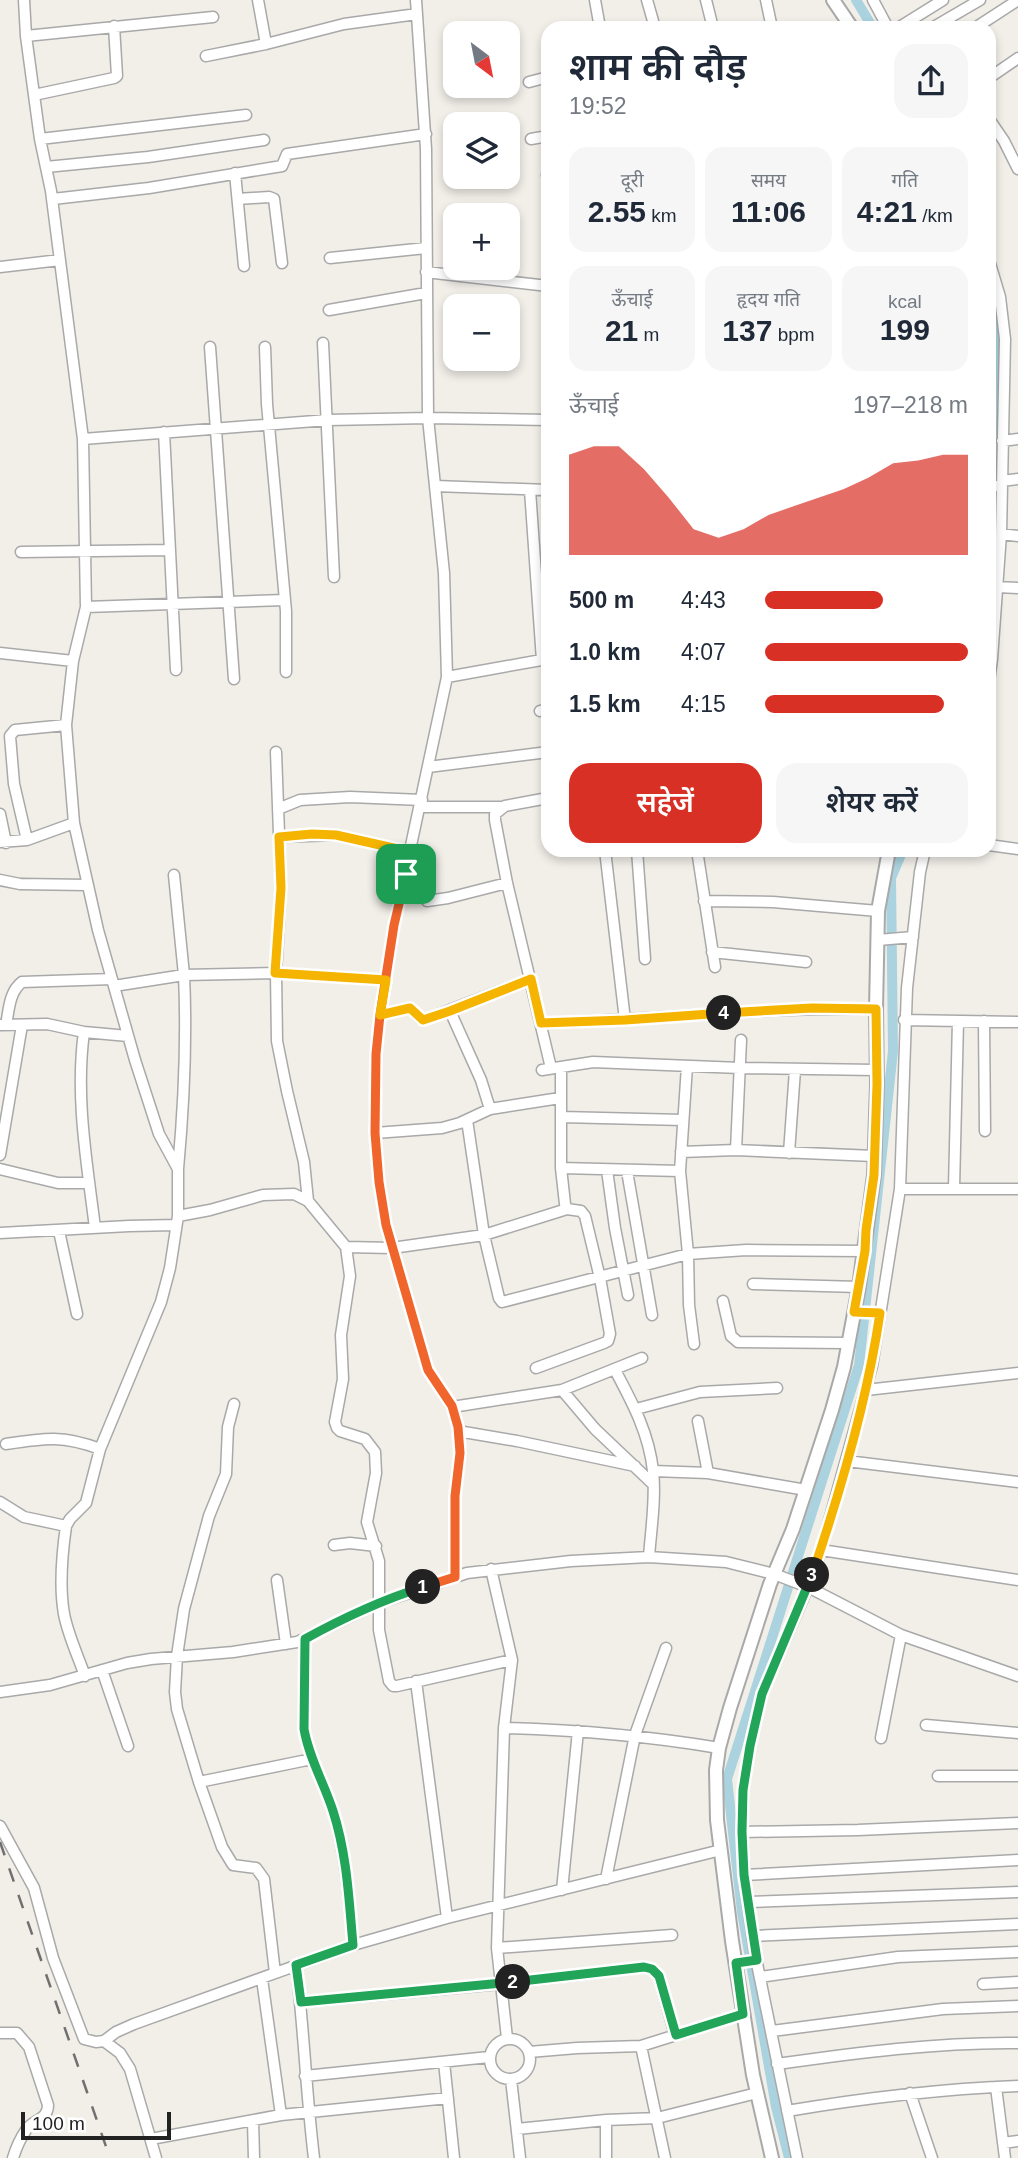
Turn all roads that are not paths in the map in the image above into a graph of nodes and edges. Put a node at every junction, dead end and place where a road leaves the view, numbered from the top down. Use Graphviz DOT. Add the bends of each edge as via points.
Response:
graph roads {
  1 [pos="24,0"];
  2 [pos="258,0"];
  3 [pos="416,0"];
  4 [pos="595,0"];
  5 [pos="647,0"];
  6 [pos="706,0"];
  7 [pos="766,0"];
  8 [pos="833,0"];
  9 [pos="873,0"];
  10 [pos="943,0"];
  11 [pos="980,0"];
  12 [pos="1018,1"];
  13 [pos="417,14"];
  14 [pos="213,17"];
  15 [pos="599,21"];
  16 [pos="654,21"];
  17 [pos="711,21"];
  18 [pos="770,21"];
  19 [pos="847,21"];
  20 [pos="884,21"];
  21 [pos="909,21"];
  22 [pos="944,21"];
  23 [pos="986,21"];
  24 [pos="114,26"];
  25 [pos="26,36"];
  26 [pos="265,44"];
  27 [pos="206,56"];
  28 [pos="1017,61"];
  29 [pos="996,74"];
  30 [pos="541,79"];
  31 [pos="529,82"];
  32 [pos="34,95"];
  33 [pos="246,115"];
  34 [pos="996,129"];
  35 [pos="426,134"];
  36 [pos="541,137"];
  37 [pos="40,139"];
  38 [pos="264,139"];
  39 [pos="531,139"];
  40 [pos="46,167"];
  41 [pos="1018,169"];
  42 [pos="235,173"];
  43 [pos="52,199"];
  44 [pos="237,200"];
  45 [pos="426,248"];
  46 [pos="330,258"];
  47 [pos="60,260"];
  48 [pos="282,263"];
  49 [pos="244,266"];
  50 [pos="0,267"];
  51 [pos="426,272"];
  52 [pos="996,279"];
  53 [pos="541,285"];
  54 [pos="426,293"];
  55 [pos="329,310"];
  56 [pos="1018,338"];
  57 [pos="1004,340"];
  58 [pos="323,343"];
  59 [pos="210,347"];
  60 [pos="265,347"];
  61 [pos="429,418"];
  62 [pos="328,420"];
  63 [pos="541,421"];
  64 [pos="268,424"];
  65 [pos="217,429"];
  66 [pos="164,432"];
  67 [pos="83,439"];
  68 [pos="1018,439"];
  69 [pos="1002,441"];
  70 [pos="1018,480"];
  71 [pos="996,485"];
  72 [pos="435,486"];
  73 [pos="530,490"];
  74 [pos="541,490"];
  75 [pos="1001,534"];
  76 [pos="1018,536"];
  77 [pos="170,550"];
  78 [pos="21,552"];
  79 [pos="85,552"];
  80 [pos="334,577"];
  81 [pos="997,587"];
  82 [pos="1018,588"];
  83 [pos="996,599"];
  84 [pos="285,600"];
  85 [pos="229,602"];
  86 [pos="172,603"];
  87 [pos="86,607"];
  88 [pos="541,615"];
  89 [pos="0,653"];
  90 [pos="73,661"];
  91 [pos="541,661"];
  92 [pos="176,670"];
  93 [pos="286,672"];
  94 [pos="447,677"];
  95 [pos="234,679"];
  96 [pos="66,725"];
  97 [pos="276,752"];
  98 [pos="541,753"];
  99 [pos="428,767"];
  100 [pos="541,799"];
  101 [pos="421,804"];
  102 [pos="502,807"];
  103 [pos="278,809"];
  104 [pos="0,814"];
  105 [pos="74,823"];
  106 [pos="279,837"];
  107 [pos="27,839"];
  108 [pos="3,843"];
  109 [pos="996,846"];
  110 [pos="1018,849"];
  111 [pos="411,852"];
  112 [pos="606,857"];
  113 [pos="638,857"];
  114 [pos="698,857"];
  115 [pos="888,857"];
  116 [pos="923,857"];
  117 [pos="174,875"];
  118 [pos="0,880"];
  119 [pos="507,883"];
  120 [pos="88,885"];
  121 [pos="427,901"];
  122 [pos="704,901"];
  123 [pos="878,911"];
  124 [pos="913,937"];
  125 [pos="883,940"];
  126 [pos="712,953"];
  127 [pos="645,959"];
  128 [pos="806,962"];
  129 [pos="715,967"];
  130 [pos="275,973"];
  131 [pos="184,975"];
  132 [pos="531,979"];
  133 [pos="386,980"];
  134 [pos="113,983"];
  135 [pos="876,1009"];
  136 [pos="450,1011"];
  137 [pos="380,1015"];
  138 [pos="625,1020"];
  139 [pos="905,1020"];
  140 [pos="958,1021"];
  141 [pos="984,1021"];
  142 [pos="1018,1022"];
  143 [pos="541,1023"];
  144 [pos="3,1025"];
  145 [pos="22,1026"];
  146 [pos="84,1032"];
  147 [pos="128,1036"];
  148 [pos="741,1040"];
  149 [pos="687,1066"];
  150 [pos="551,1068"];
  151 [pos="740,1068"];
  152 [pos="795,1070"];
  153 [pos="876,1070"];
  154 [pos="560,1098"];
  155 [pos="490,1109"];
  156 [pos="561,1117"];
  157 [pos="467,1120"];
  158 [pos="682,1120"];
  159 [pos="985,1131"];
  160 [pos="375,1133"];
  161 [pos="736,1150"];
  162 [pos="681,1152"];
  163 [pos="789,1153"];
  164 [pos="0,1155"];
  165 [pos="874,1156"];
  166 [pos="178,1168"];
  167 [pos="561,1168"];
  168 [pos="0,1169"];
  169 [pos="607,1170"];
  170 [pos="627,1171"];
  171 [pos="680,1171"];
  172 [pos="89,1183"];
  173 [pos="954,1188"];
  174 [pos="900,1189"];
  175 [pos="1018,1189"];
  176 [pos="308,1201"];
  177 [pos="567,1209"];
  178 [pos="177,1221"];
  179 [pos="94,1228"];
  180 [pos="59,1231"];
  181 [pos="0,1233"];
  182 [pos="484,1235"];
  183 [pos="346,1247"];
  184 [pos="392,1248"];
  185 [pos="865,1251"];
  186 [pos="688,1254"];
  187 [pos="643,1267"];
  188 [pos="623,1272"];
  189 [pos="600,1278"];
  190 [pos="752,1284"];
  191 [pos="859,1287"];
  192 [pos="628,1295"];
  193 [pos="723,1301"];
  194 [pos="868,1312"];
  195 [pos="77,1314"];
  196 [pos="652,1314"];
  197 [pos="848,1343"];
  198 [pos="694,1344"];
  199 [pos="642,1359"];
  200 [pos="536,1368"];
  201 [pos="615,1370"];
  202 [pos="1018,1373"];
  203 [pos="777,1388"];
  204 [pos="562,1390"];
  205 [pos="866,1390"];
  206 [pos="234,1404"];
  207 [pos="452,1406"];
  208 [pos="636,1409"];
  209 [pos="698,1421"];
  210 [pos="458,1431"];
  211 [pos="6,1444"];
  212 [pos="100,1449"];
  213 [pos="847,1461"];
  214 [pos="635,1466"];
  215 [pos="653,1471"];
  216 [pos="708,1474"];
  217 [pos="1018,1482"];
  218 [pos="653,1484"];
  219 [pos="806,1490"];
  220 [pos="0,1502"];
  221 [pos="66,1526"];
  222 [pos="334,1545"];
  223 [pos="376,1546"];
  224 [pos="821,1550"];
  225 [pos="649,1557"];
  226 [pos="491,1569"];
  227 [pos="455,1577"];
  228 [pos="785,1578"];
  229 [pos="277,1580"];
  230 [pos="1018,1580"];
  231 [pos="808,1587"];
  232 [pos="379,1603"];
  233 [pos="901,1635"];
  234 [pos="305,1639"];
  235 [pos="286,1644"];
  236 [pos="666,1648"];
  237 [pos="177,1656"];
  238 [pos="512,1660"];
  239 [pos="102,1670"];
  240 [pos="85,1676"];
  241 [pos="1018,1676"];
  242 [pos="416,1681"];
  243 [pos="0,1692"];
  244 [pos="926,1725"];
  245 [pos="504,1727"];
  246 [pos="578,1731"];
  247 [pos="1018,1733"];
  248 [pos="635,1735"];
  249 [pos="881,1738"];
  250 [pos="128,1746"];
  251 [pos="719,1748"];
  252 [pos="312,1759"];
  253 [pos="937,1776"];
  254 [pos="1018,1776"];
  255 [pos="199,1782"];
  256 [pos="1018,1823"];
  257 [pos="0,1826"];
  258 [pos="742,1832"];
  259 [pos="721,1850"];
  260 [pos="1018,1860"];
  261 [pos="744,1875"];
  262 [pos="606,1880"];
  263 [pos="562,1890"];
  264 [pos="1018,1892"];
  265 [pos="749,1902"];
  266 [pos="498,1906"];
  267 [pos="447,1918"];
  268 [pos="1018,1924"];
  269 [pos="672,1935"];
  270 [pos="753,1936"];
  271 [pos="353,1945"];
  272 [pos="497,1948"];
  273 [pos="1018,1952"];
  274 [pos="755,1960"];
  275 [pos="738,1962"];
  276 [pos="296,1965"];
  277 [pos="275,1973"];
  278 [pos="760,1978"];
  279 [pos="262,1979"];
  280 [pos="1018,1982"];
  281 [pos="500,1984"];
  282 [pos="983,1984"];
  283 [pos="301,2002"];
  284 [pos="1018,2006"];
  285 [pos="743,2014"];
  286 [pos="772,2031"];
  287 [pos="0,2033"];
  288 [pos="676,2035"];
  289 [pos="507,2038"];
  290 [pos="104,2041"];
  291 [pos="1018,2043"];
  292 [pos="641,2046"];
  293 [pos="529,2052"];
  294 [pos="489,2057"];
  295 [pos="444,2062"];
  296 [pos="777,2064"];
  297 [pos="306,2076"];
  298 [pos="511,2079"];
  299 [pos="1018,2086"];
  300 [pos="996,2087"];
  301 [pos="757,2093"];
  302 [pos="910,2094"];
  303 [pos="448,2098"];
  304 [pos="788,2111"];
  305 [pos="309,2113"];
  306 [pos="281,2115"];
  307 [pos="657,2118"];
  308 [pos="606,2120"];
  309 [pos="253,2121"];
  310 [pos="517,2129"];
  311 [pos="151,2139"];
  312 [pos="1018,2141"];
  313 [pos="1003,2143"];
  314 [pos="13,2158"];
  315 [pos="156,2158"];
  316 [pos="254,2158"];
  317 [pos="314,2158"];
  318 [pos="454,2158"];
  319 [pos="520,2158"];
  320 [pos="606,2158"];
  321 [pos="665,2158"];
  322 [pos="772,2158"];
  323 [pos="797,2158"];
  324 [pos="932,2158"];
  325 [pos="1005,2158"];
  1 -- 25 [label="street"];
  2 -- 26 [label="street"];
  3 -- 13 [label="street"];
  4 -- 15 [label="street"];
  5 -- 16 [label="street"];
  6 -- 17 [label="street"];
  7 -- 18 [label="street"];
  8 -- 19 [label="street"];
  9 -- 20 [label="street"];
  10 -- 21 [label="street"];
  11 -- 22 [label="street"];
  12 -- 23 [label="street"];
  13 -- 26 [label="street" via="344,24"];
  13 -- 35 [label="street"];
  14 -- 24 [label="street"];
  24 -- 25 [label="street"];
  24 -- 32 [label="street" via="117,76"];
  25 -- 32 [label="street"];
  26 -- 27 [label="street"];
  28 -- 29 [label="street"];
  30 -- 31 [label="street"];
  32 -- 37 [label="street"];
  33 -- 37 [label="street"];
  34 -- 41 [label="street"];
  35 -- 42 [label="street" via="287,154 282,166"];
  35 -- 45 [label="street"];
  36 -- 39 [label="street"];
  37 -- 40 [label="street"];
  38 -- 40 [label="street"];
  40 -- 43 [label="street"];
  42 -- 43 [label="street"];
  42 -- 44 [label="street"];
  43 -- 47 [label="street"];
  44 -- 48 [label="street" via="275,199"];
  44 -- 49 [label="street"];
  45 -- 46 [label="street"];
  45 -- 51 [label="street"];
  47 -- 50 [label="street"];
  47 -- 67 [label="street"];
  51 -- 53 [label="street"];
  51 -- 54 [label="street"];
  52 -- 57 [label="street"];
  54 -- 55 [label="street"];
  54 -- 61 [label="street"];
  56 -- 57 [label="street"];
  57 -- 69 [label="street"];
  58 -- 62 [label="street"];
  59 -- 65 [label="street"];
  60 -- 64 [label="street"];
  61 -- 62 [label="street"];
  61 -- 63 [label="street"];
  61 -- 72 [label="street"];
  62 -- 64 [label="street"];
  62 -- 80 [label="street"];
  64 -- 65 [label="street"];
  64 -- 84 [label="street"];
  65 -- 66 [label="street"];
  65 -- 85 [label="street"];
  66 -- 67 [label="street"];
  66 -- 77 [label="street"];
  67 -- 79 [label="street"];
  68 -- 69 [label="street"];
  69 -- 71 [label="street"];
  70 -- 71 [label="street"];
  71 -- 75 [label="street"];
  72 -- 73 [label="street"];
  72 -- 94 [label="street" via="444,573"];
  73 -- 74 [label="street"];
  73 -- 88 [label="street"];
  75 -- 76 [label="street"];
  75 -- 81 [label="street"];
  77 -- 79 [label="street"];
  77 -- 86 [label="street"];
  78 -- 79 [label="street"];
  79 -- 87 [label="street"];
  81 -- 82 [label="street"];
  81 -- 83 [label="street"];
  84 -- 85 [label="street"];
  84 -- 93 [label="street"];
  85 -- 86 [label="street"];
  85 -- 95 [label="street"];
  86 -- 87 [label="street"];
  86 -- 92 [label="street"];
  87 -- 90 [label="street"];
  89 -- 90 [label="street"];
  90 -- 96 [label="street"];
  91 -- 94 [label="street"];
  94 -- 99 [label="street"];
  96 -- 105 [label="street"];
  96 -- 107 [label="street" via="15,730 10,736 14,784"];
  97 -- 103 [label="street"];
  98 -- 99 [label="street"];
  99 -- 101 [label="street"];
  100 -- 102 [label="street"];
  101 -- 102 [label="street"];
  101 -- 103 [label="street" via="350,797 300,800"];
  101 -- 111 [label="street"];
  102 -- 119 [label="street" via="495,820"];
  103 -- 106 [label="street"];
  104 -- 108 [label="street"];
  105 -- 107 [label="street"];
  105 -- 120 [label="street"];
  106 -- 111 [label="street" via="336,835"];
  106 -- 130 [label="street"];
  107 -- 108 [label="street"];
  109 -- 110 [label="street"];
  111 -- 133 [label="street"];
  112 -- 138 [label="street"];
  113 -- 127 [label="street"];
  114 -- 122 [label="street"];
  115 -- 123 [label="street"];
  116 -- 124 [label="street"];
  117 -- 131 [label="street"];
  118 -- 120 [label="street"];
  119 -- 121 [label="street"];
  119 -- 132 [label="street"];
  120 -- 134 [label="street"];
  122 -- 123 [label="street"];
  122 -- 126 [label="street"];
  123 -- 125 [label="street"];
  124 -- 125 [label="street"];
  124 -- 139 [label="street"];
  125 -- 135 [label="street"];
  126 -- 128 [label="street"];
  126 -- 129 [label="street"];
  130 -- 131 [label="street"];
  130 -- 133 [label="street"];
  130 -- 176 [label="street" via="279,1056 304,1162"];
  131 -- 134 [label="street"];
  131 -- 166 [label="street" via="184,1098"];
  132 -- 136 [label="street"];
  132 -- 143 [label="street"];
  133 -- 137 [label="street"];
  134 -- 144 [label="street" via="22,982 15,988"];
  134 -- 147 [label="street"];
  135 -- 138 [label="street" via="812,1008"];
  135 -- 153 [label="street"];
  136 -- 137 [label="street" via="423,1020 410,1008"];
  136 -- 155 [label="street"];
  137 -- 160 [label="street"];
  138 -- 143 [label="street"];
  139 -- 140 [label="street"];
  139 -- 174 [label="street"];
  140 -- 141 [label="street"];
  140 -- 173 [label="street"];
  141 -- 142 [label="street"];
  141 -- 159 [label="street"];
  143 -- 150 [label="street"];
  144 -- 145 [label="street"];
  145 -- 146 [label="street" via="47,1024"];
  145 -- 164 [label="street"];
  146 -- 147 [label="street"];
  146 -- 172 [label="street" via="79,1088"];
  147 -- 166 [label="street" via="159,1134"];
  148 -- 151 [label="street"];
  149 -- 150 [label="street" via="593,1062"];
  149 -- 151 [label="street"];
  149 -- 158 [label="street"];
  150 -- 154 [label="street"];
  151 -- 152 [label="street"];
  151 -- 161 [label="street"];
  152 -- 153 [label="street"];
  152 -- 163 [label="street"];
  153 -- 165 [label="street"];
  154 -- 155 [label="street"];
  154 -- 156 [label="street"];
  155 -- 157 [label="street"];
  156 -- 158 [label="street"];
  156 -- 167 [label="street"];
  157 -- 160 [label="street" via="442,1128"];
  157 -- 182 [label="street"];
  158 -- 162 [label="street"];
  160 -- 184 [label="street"];
  161 -- 162 [label="street"];
  161 -- 163 [label="street"];
  162 -- 171 [label="street"];
  163 -- 165 [label="street"];
  165 -- 185 [label="street"];
  166 -- 178 [label="street"];
  167 -- 169 [label="street"];
  167 -- 177 [label="street"];
  168 -- 172 [label="street" via="58,1183"];
  169 -- 170 [label="street"];
  169 -- 188 [label="street"];
  170 -- 171 [label="street"];
  170 -- 187 [label="street"];
  171 -- 186 [label="street"];
  172 -- 179 [label="street"];
  173 -- 174 [label="street"];
  173 -- 175 [label="street"];
  174 -- 194 [label="street"];
  176 -- 178 [label="street" via="276,1193"];
  176 -- 183 [label="street"];
  177 -- 182 [label="street"];
  177 -- 189 [label="street" via="584,1214"];
  178 -- 179 [label="street"];
  178 -- 212 [label="street" via="161,1302"];
  179 -- 180 [label="street"];
  180 -- 181 [label="street"];
  180 -- 195 [label="street"];
  182 -- 184 [label="street"];
  182 -- 189 [label="street" via="502,1302"];
  183 -- 184 [label="street"];
  183 -- 223 [label="street" via="350,1276 341,1335 343,1379 335,1422 340,1431 365,1439 375,1452 376,1473 367,1515"];
  184 -- 207 [label="street" via="428,1370"];
  185 -- 186 [label="street"];
  185 -- 191 [label="street"];
  186 -- 187 [label="street"];
  186 -- 198 [label="street"];
  187 -- 188 [label="street"];
  187 -- 196 [label="street"];
  188 -- 189 [label="street"];
  188 -- 192 [label="street"];
  189 -- 200 [label="street" via="610,1338"];
  190 -- 191 [label="street"];
  191 -- 194 [label="street"];
  193 -- 197 [label="street" via="731,1336 738,1342"];
  194 -- 197 [label="street"];
  194 -- 205 [label="street" via="872,1366"];
  197 -- 219 [label="street"];
  199 -- 201 [label="street"];
  201 -- 204 [label="street"];
  201 -- 208 [label="street"];
  202 -- 205 [label="street"];
  203 -- 208 [label="street" via="700,1392"];
  204 -- 207 [label="street"];
  204 -- 214 [label="street"];
  205 -- 213 [label="street"];
  206 -- 237 [label="street" via="226,1474 194,1568"];
  207 -- 210 [label="street"];
  208 -- 215 [label="street"];
  209 -- 216 [label="street"];
  210 -- 214 [label="street"];
  210 -- 227 [label="street"];
  211 -- 212 [label="street" via="65,1438"];
  212 -- 221 [label="street" via="86,1503"];
  213 -- 217 [label="street"];
  213 -- 224 [label="street"];
  214 -- 218 [label="street"];
  215 -- 216 [label="street"];
  215 -- 218 [label="street"];
  216 -- 219 [label="street"];
  218 -- 225 [label="street"];
  219 -- 228 [label="street" via="793,1529"];
  220 -- 221 [label="street" via="24,1517"];
  221 -- 240 [label="street" via="62,1601"];
  222 -- 223 [label="street"];
  223 -- 232 [label="street"];
  224 -- 230 [label="street"];
  224 -- 231 [label="street"];
  225 -- 226 [label="street"];
  225 -- 228 [label="street" via="726,1562"];
  226 -- 227 [label="street"];
  226 -- 238 [label="street"];
  227 -- 232 [label="street"];
  228 -- 231 [label="street"];
  228 -- 251 [label="street" via="730,1708"];
  229 -- 235 [label="street"];
  231 -- 233 [label="street"];
  231 -- 258 [label="street" via="762,1694 745,1779"];
  232 -- 234 [label="street"];
  232 -- 242 [label="street" via="389,1681 393,1686"];
  233 -- 241 [label="street"];
  233 -- 249 [label="street"];
  234 -- 235 [label="street"];
  234 -- 252 [label="street" via="304,1729"];
  235 -- 237 [label="street"];
  236 -- 248 [label="street"];
  237 -- 239 [label="street"];
  237 -- 255 [label="street" via="177,1709"];
  238 -- 242 [label="street"];
  238 -- 245 [label="street"];
  239 -- 240 [label="street"];
  239 -- 250 [label="street"];
  240 -- 243 [label="street"];
  242 -- 267 [label="street"];
  244 -- 247 [label="street"];
  245 -- 246 [label="street"];
  245 -- 266 [label="street"];
  246 -- 248 [label="street"];
  246 -- 263 [label="street"];
  248 -- 251 [label="street"];
  248 -- 262 [label="street"];
  251 -- 259 [label="street" via="715,1794"];
  252 -- 255 [label="street"];
  252 -- 271 [label="street" via="339,1833"];
  253 -- 254 [label="street"];
  255 -- 277 [label="street" via="226,1857 233,1865 256,1868 264,1880"];
  256 -- 258 [label="street"];
  257 -- 290 [label="street" via="34,1888 53,1958 84,2039"];
  258 -- 261 [label="street"];
  259 -- 262 [label="street"];
  259 -- 275 [label="street"];
  260 -- 261 [label="street"];
  261 -- 265 [label="street"];
  262 -- 263 [label="street"];
  263 -- 266 [label="street"];
  264 -- 265 [label="street"];
  265 -- 270 [label="street"];
  266 -- 267 [label="street"];
  266 -- 272 [label="street"];
  267 -- 271 [label="street"];
  268 -- 270 [label="street"];
  269 -- 272 [label="street"];
  270 -- 274 [label="street"];
  271 -- 276 [label="street"];
  272 -- 281 [label="street"];
  273 -- 278 [label="street" via="898,1957"];
  274 -- 275 [label="street"];
  274 -- 278 [label="street"];
  275 -- 285 [label="street"];
  276 -- 277 [label="street"];
  276 -- 283 [label="street"];
  277 -- 279 [label="street"];
  278 -- 286 [label="street"];
  279 -- 290 [label="street" via="134,2024"];
  279 -- 306 [label="street"];
  280 -- 282 [label="street"];
  281 -- 283 [label="street"];
  281 -- 288 [label="street" via="652,1969 659,1976"];
  281 -- 289 [label="street"];
  283 -- 297 [label="street"];
  284 -- 286 [label="street" via="943,2009"];
  285 -- 288 [label="street"];
  285 -- 301 [label="street"];
  286 -- 296 [label="street"];
  287 -- 314 [label="street" via="17,2034 29,2047 48,2105 44,2117 26,2129"];
  288 -- 292 [label="street"];
  289 -- 293 [label="street" via="520,2041"];
  289 -- 294 [label="street" via="495,2045"];
  290 -- 311 [label="street" via="120,2053 130,2069"];
  291 -- 296 [label="street" via="948,2045"];
  292 -- 293 [label="street"];
  292 -- 307 [label="street"];
  293 -- 298 [label="street" via="526,2071"];
  294 -- 295 [label="street"];
  294 -- 298 [label="street" via="496,2075"];
  295 -- 297 [label="street"];
  295 -- 303 [label="street"];
  296 -- 304 [label="street"];
  297 -- 305 [label="street"];
  298 -- 310 [label="street"];
  299 -- 300 [label="street"];
  300 -- 302 [label="street"];
  300 -- 313 [label="street"];
  301 -- 307 [label="street"];
  301 -- 322 [label="street"];
  302 -- 304 [label="street"];
  302 -- 324 [label="street"];
  303 -- 305 [label="street"];
  303 -- 318 [label="street"];
  304 -- 323 [label="street"];
  305 -- 306 [label="street"];
  305 -- 317 [label="street"];
  306 -- 309 [label="street"];
  307 -- 308 [label="street"];
  307 -- 321 [label="street"];
  308 -- 310 [label="street"];
  308 -- 320 [label="street"];
  309 -- 311 [label="street"];
  309 -- 316 [label="street"];
  310 -- 319 [label="street"];
  311 -- 315 [label="street"];
  312 -- 313 [label="street"];
  313 -- 325 [label="street"];
}
